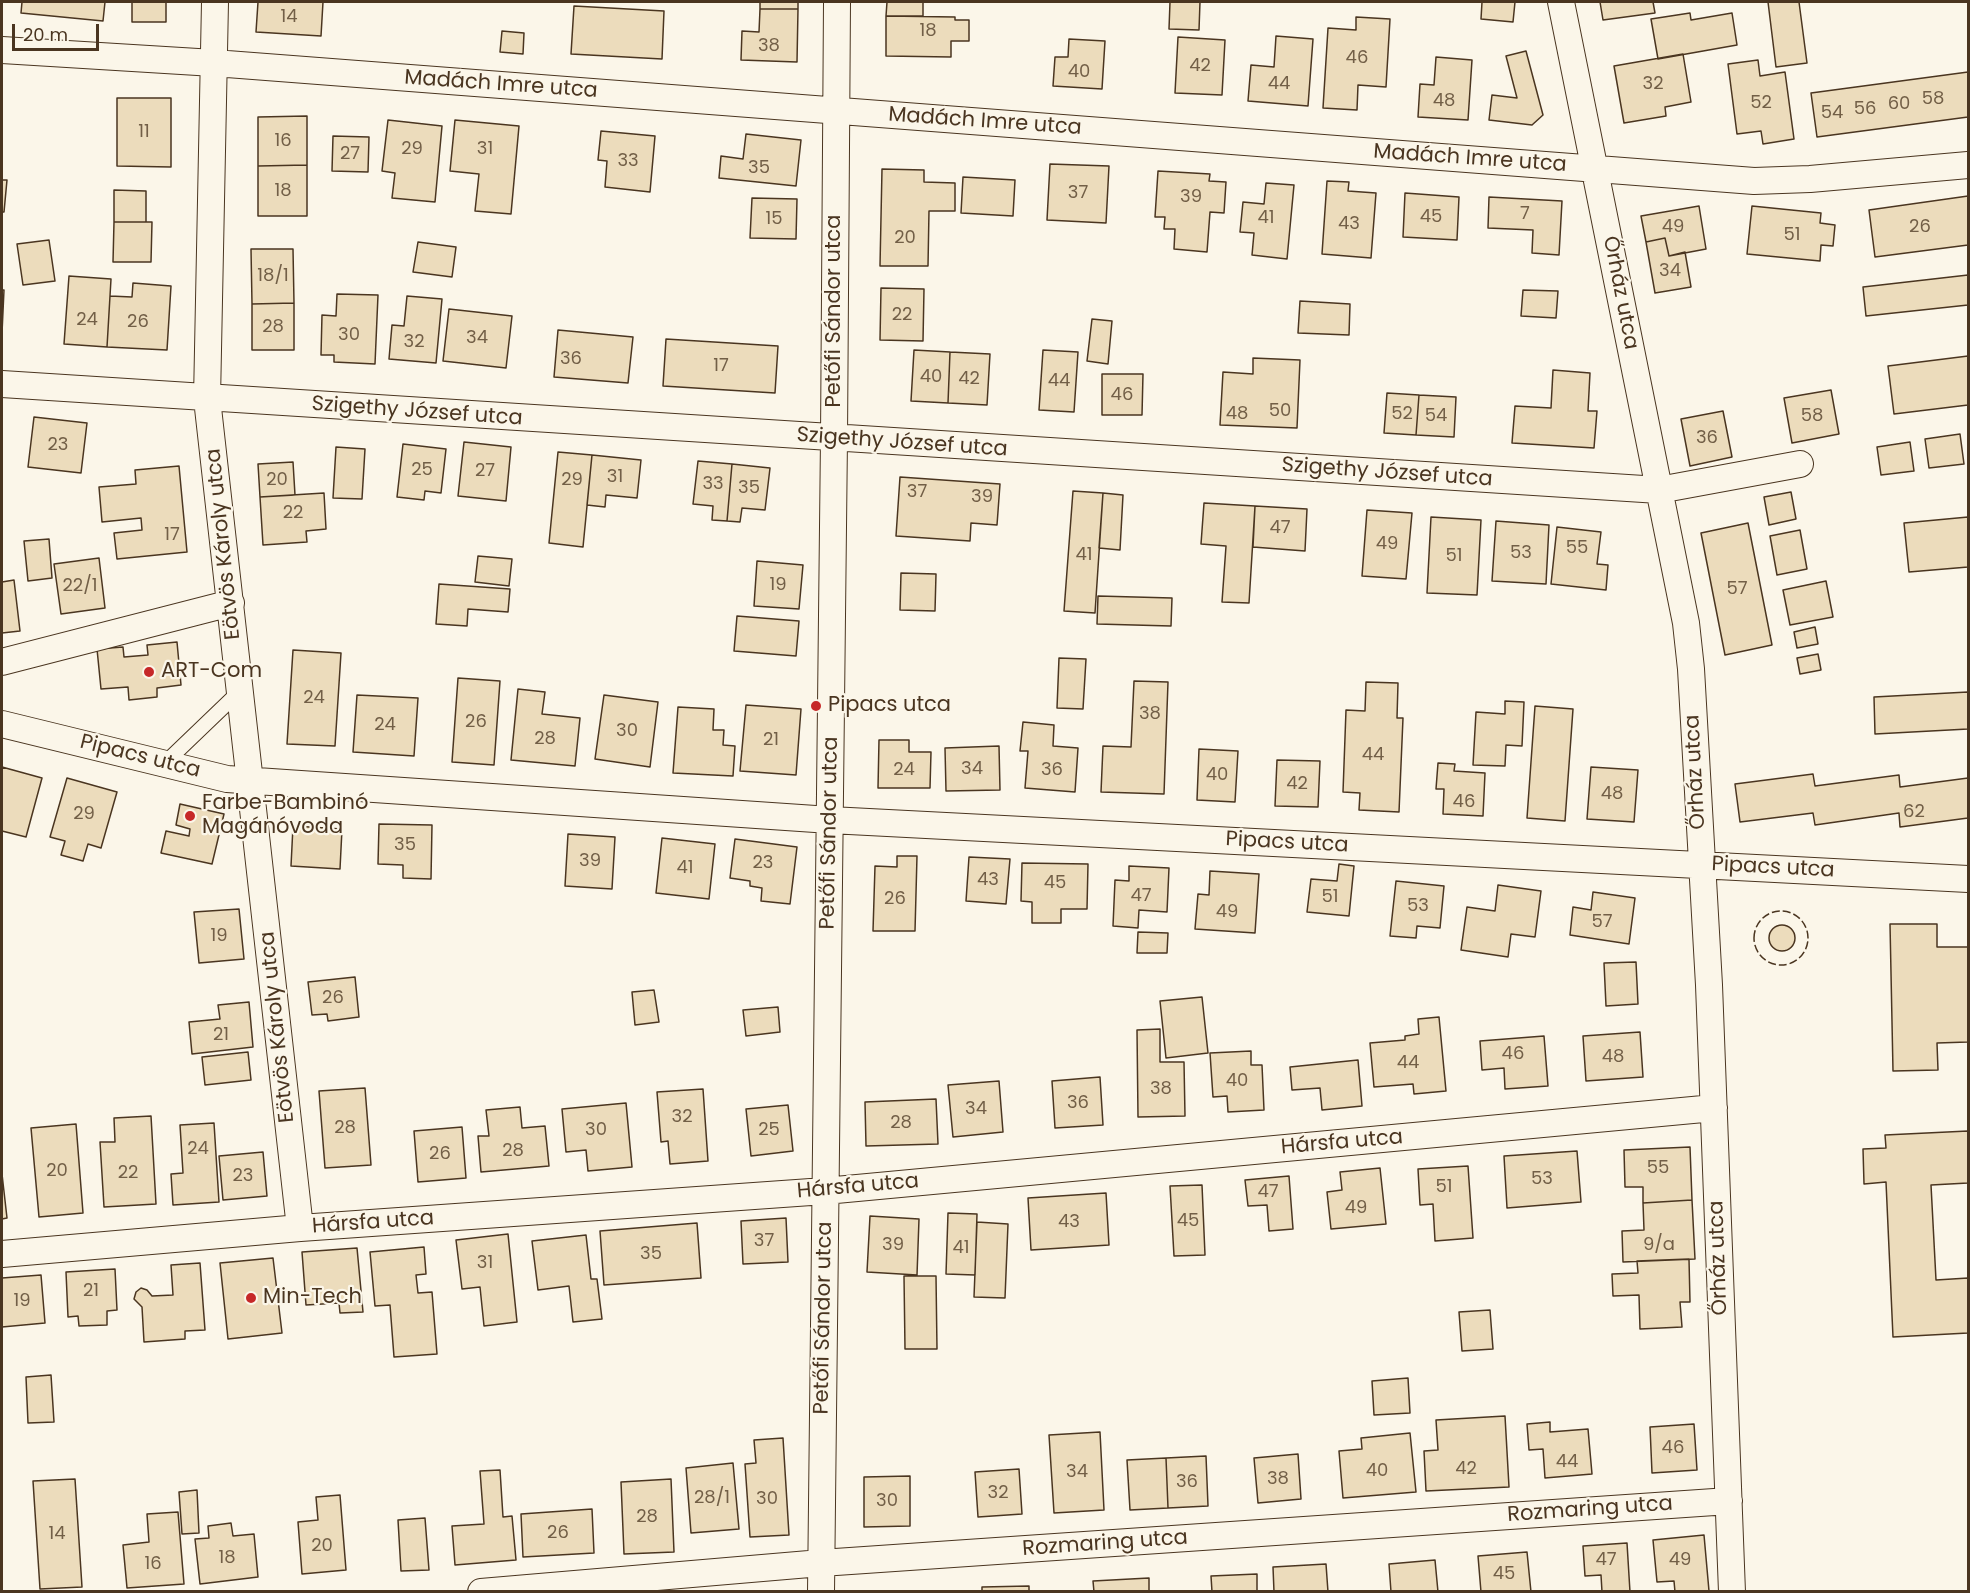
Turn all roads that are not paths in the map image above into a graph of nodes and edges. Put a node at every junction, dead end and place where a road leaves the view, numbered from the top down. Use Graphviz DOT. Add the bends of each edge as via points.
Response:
graph roads {
  1 [pos="215,2"];
  2 [pos="837,2"];
  3 [pos="1561,2"];
  4 [pos="2,50"];
  5 [pos="214,63"];
  6 [pos="835,110"];
  7 [pos="1968,165"];
  8 [pos="1595,169"];
  9 [pos="2,384"];
  10 [pos="207,399"];
  11 [pos="834,438"];
  12 [pos="1800,464"];
  13 [pos="1659,490"];
  14 [pos="231,603"];
  15 [pos="2,662"];
  16 [pos="240,691"];
  17 [pos="2,724"];
  18 [pos="165,763"];
  19 [pos="250,780"];
  20 [pos="830,820"];
  21 [pos="1701,864"];
  22 [pos="1968,879"];
  23 [pos="1714,1108"];
  24 [pos="825,1191"];
  25 [pos="300,1228"];
  26 [pos="2,1254"];
  27 [pos="1729,1501"];
  28 [pos="821,1563"];
  29 [pos="482,1592"];
  30 [pos="821,1592"];
  31 [pos="1732,1592"];
  1 -- 5 [label="street, Eötvös Károly utca"];
  2 -- 6 [label="street, Petőfi Sándor utca"];
  3 -- 8 [label="street, Őrház utca"];
  4 -- 5 [label="street, Madách Imre utca"];
  5 -- 6 [label="street, Madách Imre utca"];
  5 -- 10 [label="street, Eötvös Károly utca"];
  6 -- 8 [label="street, Madách Imre utca"];
  6 -- 11 [label="street, Petőfi Sándor utca"];
  7 -- 8 [label="street, Madách Imre utca" via="1754,181"];
  8 -- 13 [label="street, Őrház utca"];
  9 -- 10 [label="street, Szigethy József utca"];
  10 -- 11 [label="street, Szigethy József utca"];
  10 -- 14 [label="street, Eötvös Károly utca"];
  11 -- 13 [label="street, Szigethy József utca"];
  11 -- 20 [label="street, Petőfi Sándor utca"];
  12 -- 13 [label="street, Szigethy József utca"];
  13 -- 21 [label="street, Őrház utca" via="1686,623"];
  14 -- 15 [label="street"];
  14 -- 16 [label="street, Eötvös Károly utca"];
  16 -- 18 [label="lane"];
  16 -- 19 [label="street, Eötvös Károly utca"];
  17 -- 18 [label="street, Pipacs utca"];
  18 -- 19 [label="street, Pipacs utca" via="227,779"];
  19 -- 20 [label="street, Pipacs utca"];
  19 -- 25 [label="street, Eötvös Károly utca"];
  20 -- 21 [label="street, Pipacs utca"];
  20 -- 24 [label="street, Petőfi Sándor utca"];
  21 -- 22 [label="street, Pipacs utca"];
  21 -- 23 [label="street, Őrház utca"];
  23 -- 24 [label="street, Hársfa utca"];
  23 -- 27 [label="street, Őrház utca"];
  24 -- 25 [label="street, Hársfa utca"];
  24 -- 28 [label="street, Petőfi Sándor utca"];
  25 -- 26 [label="street, Hársfa utca"];
  27 -- 28 [label="street, Rozmaring utca"];
  27 -- 31 [label="street, Őrház utca"];
  28 -- 29 [label="street, Rozmaring utca"];
  28 -- 30 [label="street, Petőfi Sándor utca"];
}
